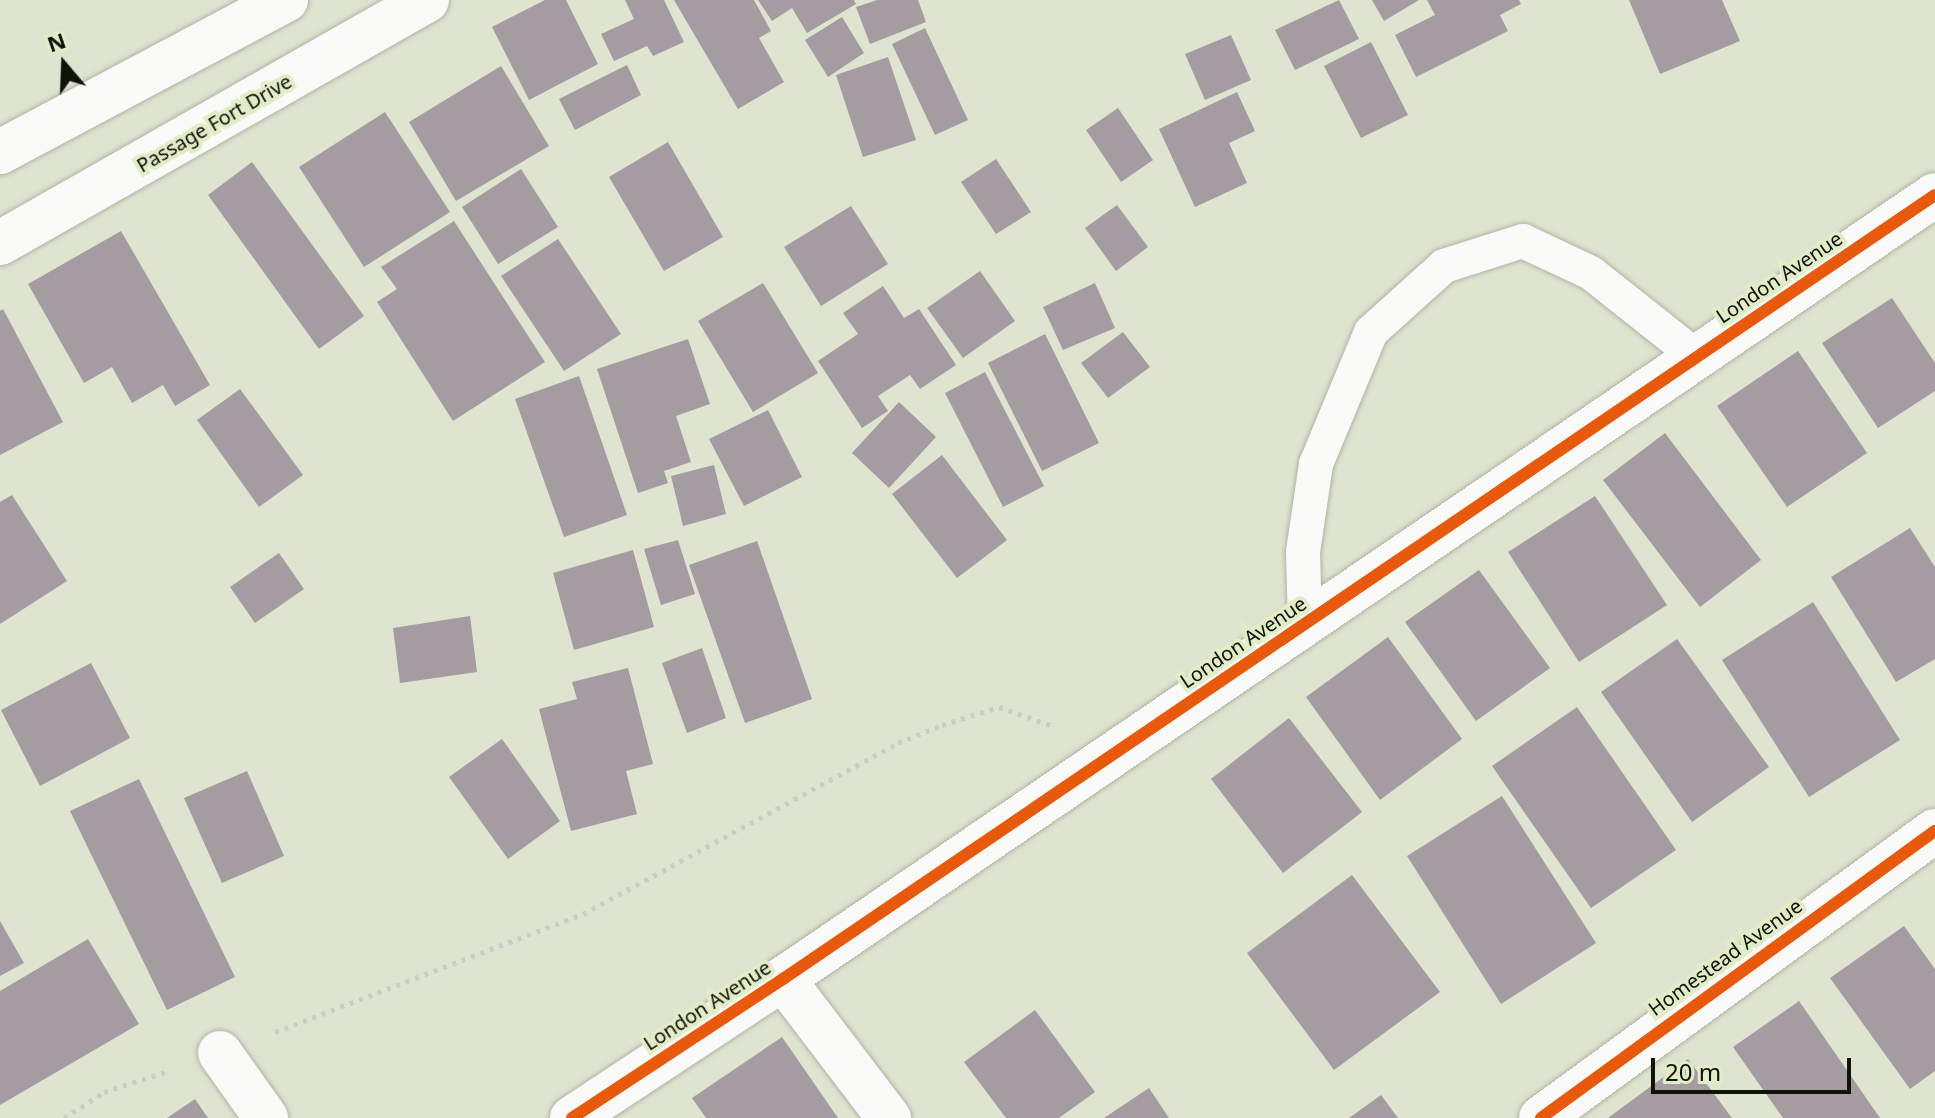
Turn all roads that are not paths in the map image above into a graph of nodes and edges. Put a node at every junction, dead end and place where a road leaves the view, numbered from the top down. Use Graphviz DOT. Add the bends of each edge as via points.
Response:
graph roads {
  1 [pos="286,0"];
  2 [pos="427,0"];
  3 [pos="0,152"];
  4 [pos="1934,198"];
  5 [pos="0,243"];
  6 [pos="1697,357"];
  7 [pos="1305,624"];
  8 [pos="1931,842"];
  9 [pos="783,979"];
  10 [pos="220,1053"];
  11 [pos="266,1118"];
  12 [pos="572,1118"];
  13 [pos="889,1118"];
  14 [pos="1541,1118"];
  1 -- 3 [label="street"];
  2 -- 5 [label="street, Passage Fort Drive"];
  4 -- 6 [label="street, London Avenue"];
  6 -- 7 [label="street, London Avenue"];
  6 -- 7 [label="lane" via="1591,273 1523,241 1444,266 1371,332 1316,464 1303,552"];
  7 -- 9 [label="street, London Avenue"];
  8 -- 14 [label="street, Homestead Avenue"];
  9 -- 12 [label="street, London Avenue"];
  9 -- 13 [label="street"];
  10 -- 11 [label="street"];
}
